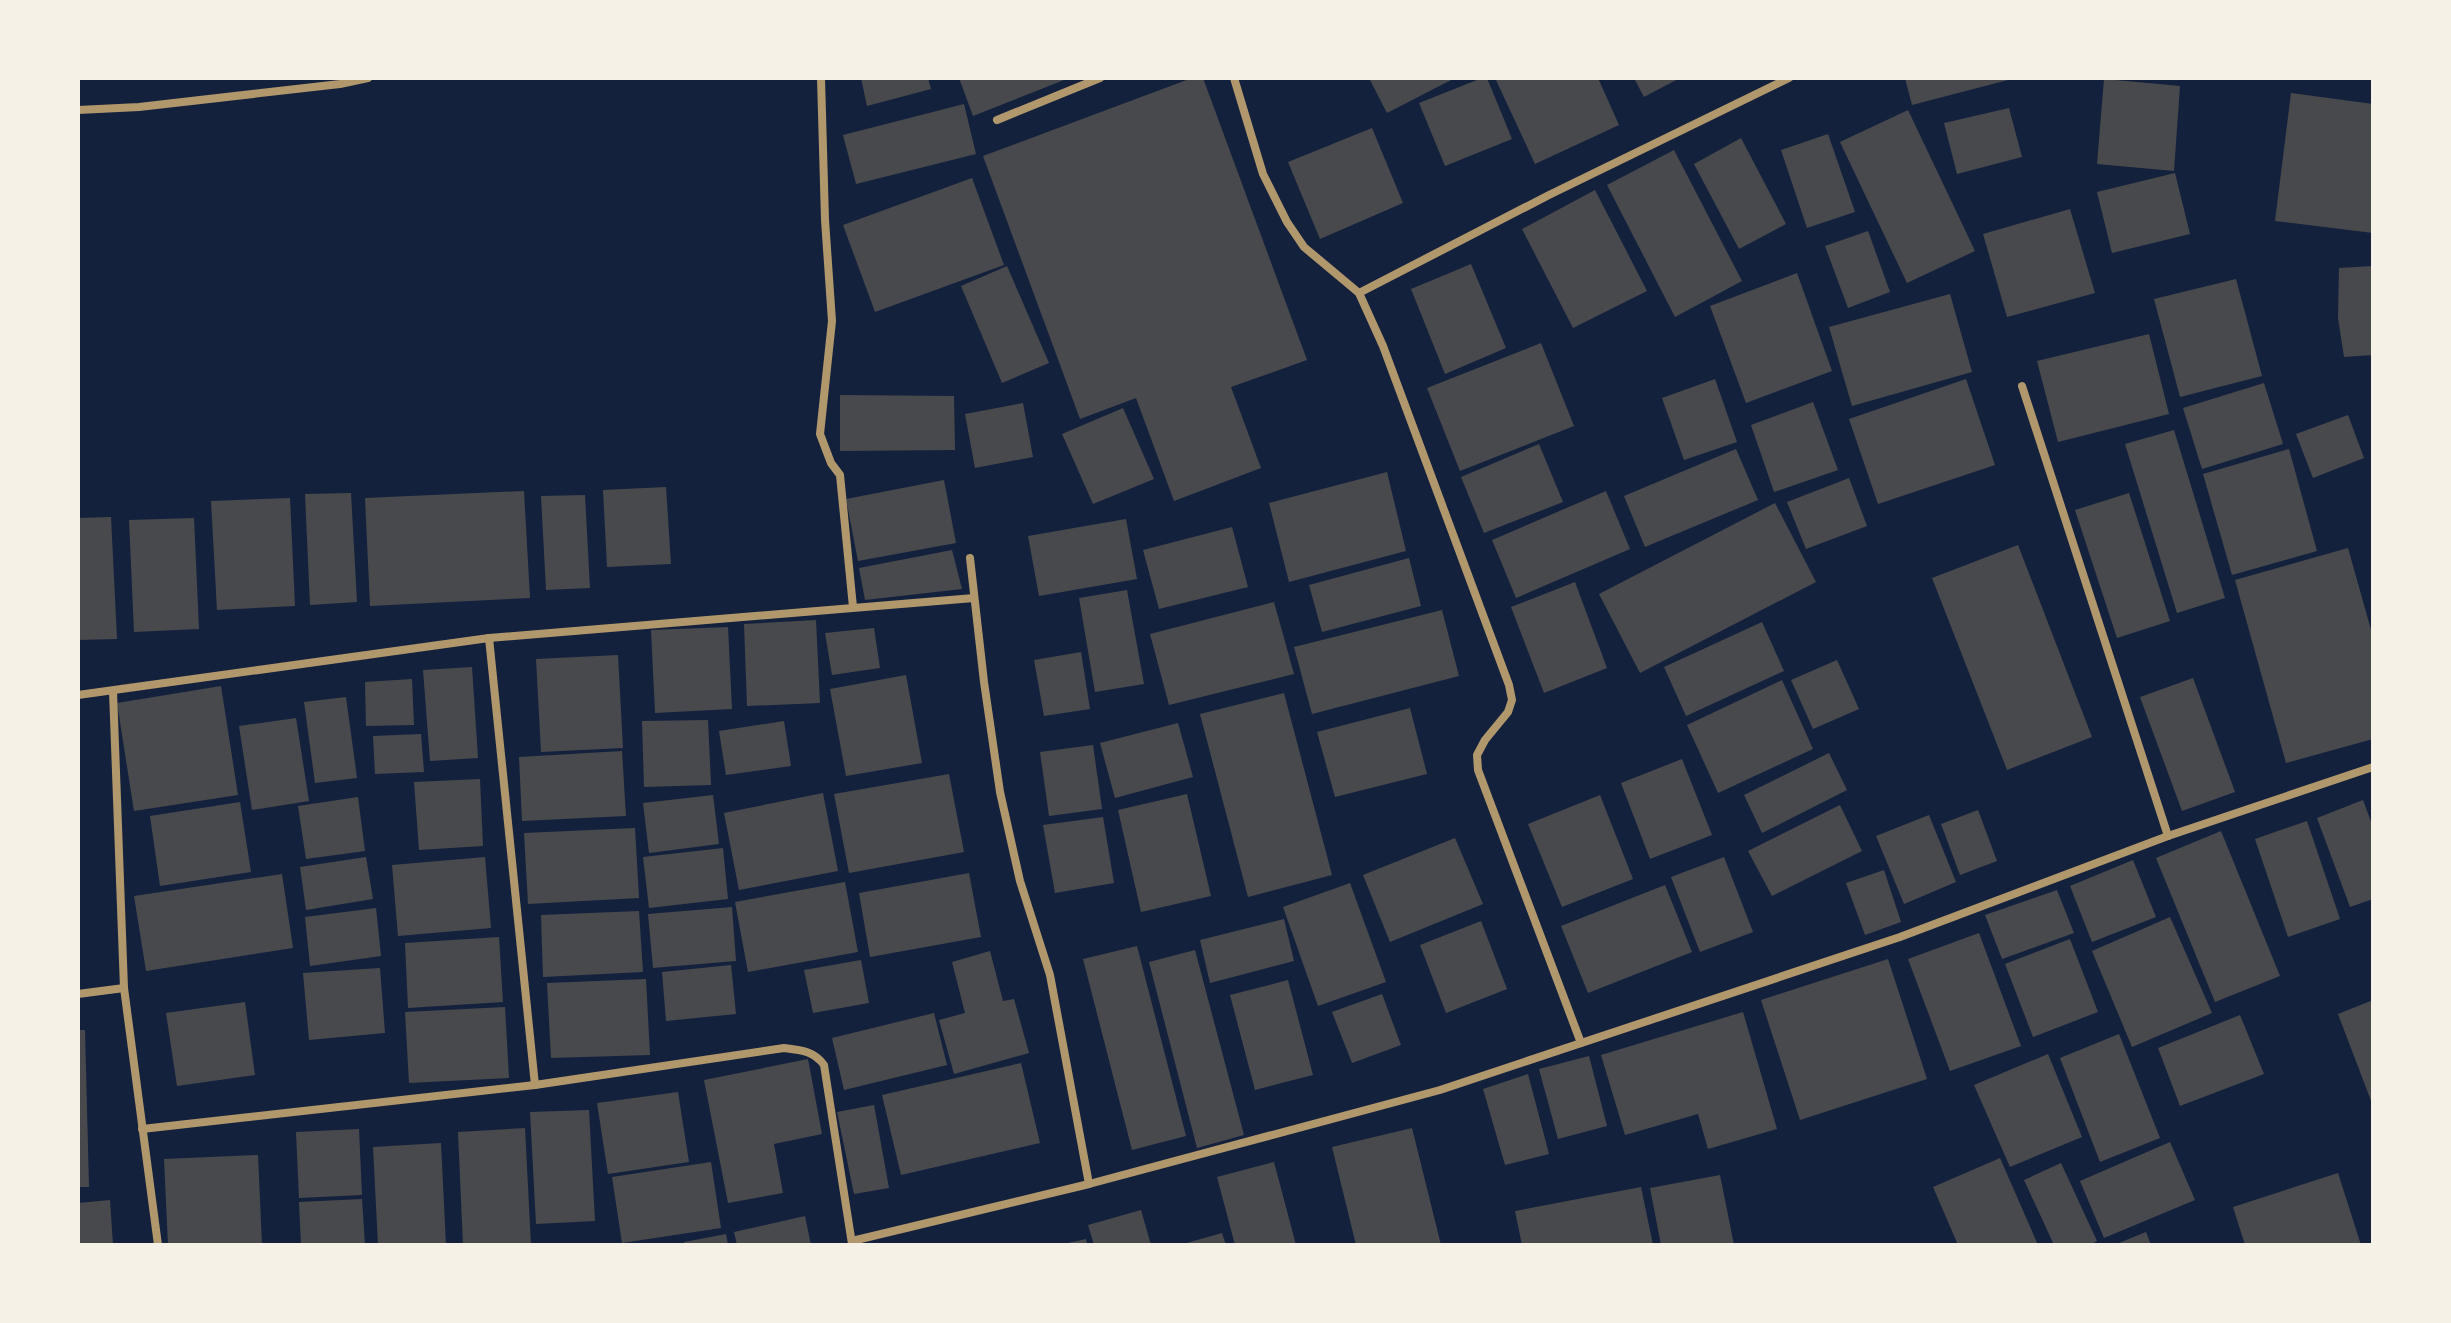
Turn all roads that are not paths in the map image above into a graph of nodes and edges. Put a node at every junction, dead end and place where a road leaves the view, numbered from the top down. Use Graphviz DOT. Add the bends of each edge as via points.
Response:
graph roads {
  1 [pos="368,78"];
  2 [pos="821,78"];
  3 [pos="1100,78"];
  4 [pos="1234,78"];
  5 [pos="1789,78"];
  6 [pos="340,81"];
  7 [pos="78,110"];
  8 [pos="997,120"];
  9 [pos="1359,293"];
  10 [pos="2022,386"];
  11 [pos="970,558"];
  12 [pos="974,598"];
  13 [pos="853,607"];
  14 [pos="489,638"];
  15 [pos="113,691"];
  16 [pos="78,695"];
  17 [pos="2373,767"];
  18 [pos="2168,836"];
  19 [pos="124,988"];
  20 [pos="78,994"];
  21 [pos="1581,1043"];
  22 [pos="535,1085"];
  23 [pos="142,1129"];
  24 [pos="1089,1184"];
  25 [pos="852,1243"];
  26 [pos="158,1245"];
  1 -- 6 [label="street"];
  2 -- 13 [label="street" via="832,321 820,434 840,475"];
  3 -- 8 [label="street"];
  4 -- 9 [label="street" via="1263,174 1287,222 1304,247"];
  5 -- 9 [label="street"];
  6 -- 7 [label="street"];
  9 -- 21 [label="street" via="1509,685 1508,712 1477,755 1478,770"];
  10 -- 18 [label="street"];
  11 -- 12 [label="street"];
  12 -- 13 [label="street"];
  12 -- 24 [label="street" via="1000,792 1020,881 1050,975"];
  13 -- 14 [label="street"];
  14 -- 15 [label="street"];
  14 -- 22 [label="street"];
  15 -- 16 [label="street"];
  15 -- 19 [label="street"];
  17 -- 18 [label="street"];
  18 -- 21 [label="street" via="1900,937"];
  19 -- 20 [label="street"];
  19 -- 23 [label="street"];
  21 -- 24 [label="street" via="1440,1090"];
  22 -- 23 [label="street"];
  22 -- 25 [label="street" via="784,1048 813,1054 826,1072"];
  23 -- 26 [label="street"];
  24 -- 25 [label="street"];
}
